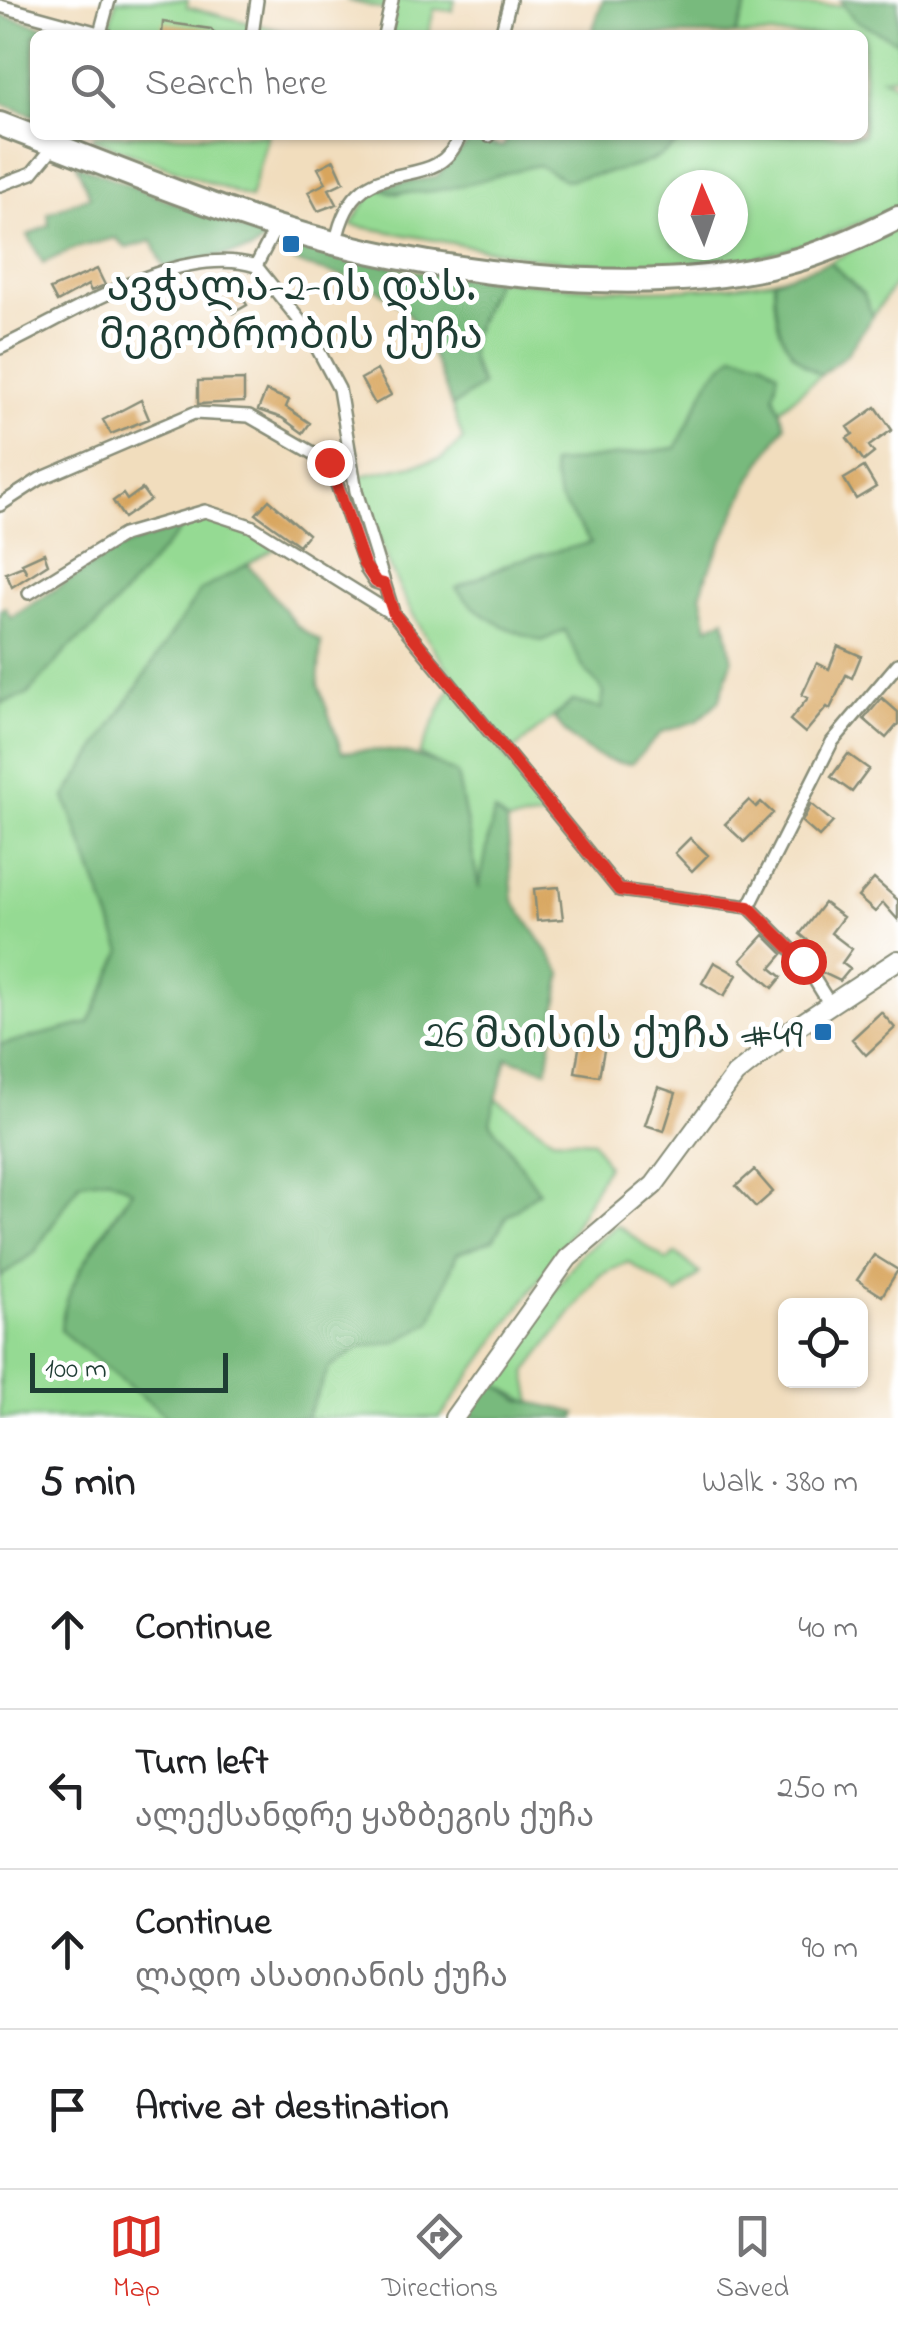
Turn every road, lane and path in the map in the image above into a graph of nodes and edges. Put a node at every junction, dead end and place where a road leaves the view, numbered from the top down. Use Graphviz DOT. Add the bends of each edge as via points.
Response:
graph roads {
  1 [pos="109,0"];
  2 [pos="256,0"];
  3 [pos="392,0"];
  4 [pos="510,0"];
  5 [pos="0,6"];
  6 [pos="88,30"];
  7 [pos="104,30"];
  8 [pos="253,30"];
  9 [pos="385,30"];
  10 [pos="503,30"];
  11 [pos="0,124"];
  12 [pos="30,135"];
  13 [pos="42,140"];
  14 [pos="456,140"];
  15 [pos="55,145"];
  16 [pos="0,185"];
  17 [pos="898,218"];
  18 [pos="276,227"];
  19 [pos="336,242"];
  20 [pos="256,266"];
  21 [pos="0,348"];
  22 [pos="0,505"];
  23 [pos="384,584"];
  24 [pos="29,594"];
  25 [pos="394,614"];
  26 [pos="898,664"];
  27 [pos="749,907"];
  28 [pos="898,960"];
  29 [pos="831,1006"];
  30 [pos="454,1418"];
  1 -- 7 [label="street"];
  2 -- 8 [label="street"];
  3 -- 9 [label="street"];
  4 -- 10 [label="street"];
  5 -- 6 [label="street"];
  11 -- 12 [label="highway"];
  13 -- 15 [label="highway"];
  14 -- 19 [label="street" via="438,166 377,179 350,203"];
  15 -- 16 [label="street" via="32,173"];
  15 -- 18 [label="highway"];
  17 -- 19 [label="highway" via="787,263 682,278 531,274"];
  18 -- 19 [label="highway"];
  18 -- 20 [label="street"];
  20 -- 21 [label="street" via="230,258 140,280"];
  20 -- 23 [label="street" via="308,331 338,389 356,491"];
  22 -- 23 [label="street" via="40,479 194,412 249,416 329,462 367,570"];
  23 -- 25 [label="street"];
  24 -- 25 [label="street" via="123,535 205,511 251,526"];
  25 -- 27 [label="street" via="619,890"];
  26 -- 27 [label="street" via="832,742"];
  27 -- 29 [label="street" via="803,961"];
  28 -- 29 [label="street"];
  29 -- 30 [label="street" via="748,1062 721,1089 654,1185 568,1258"];
}
